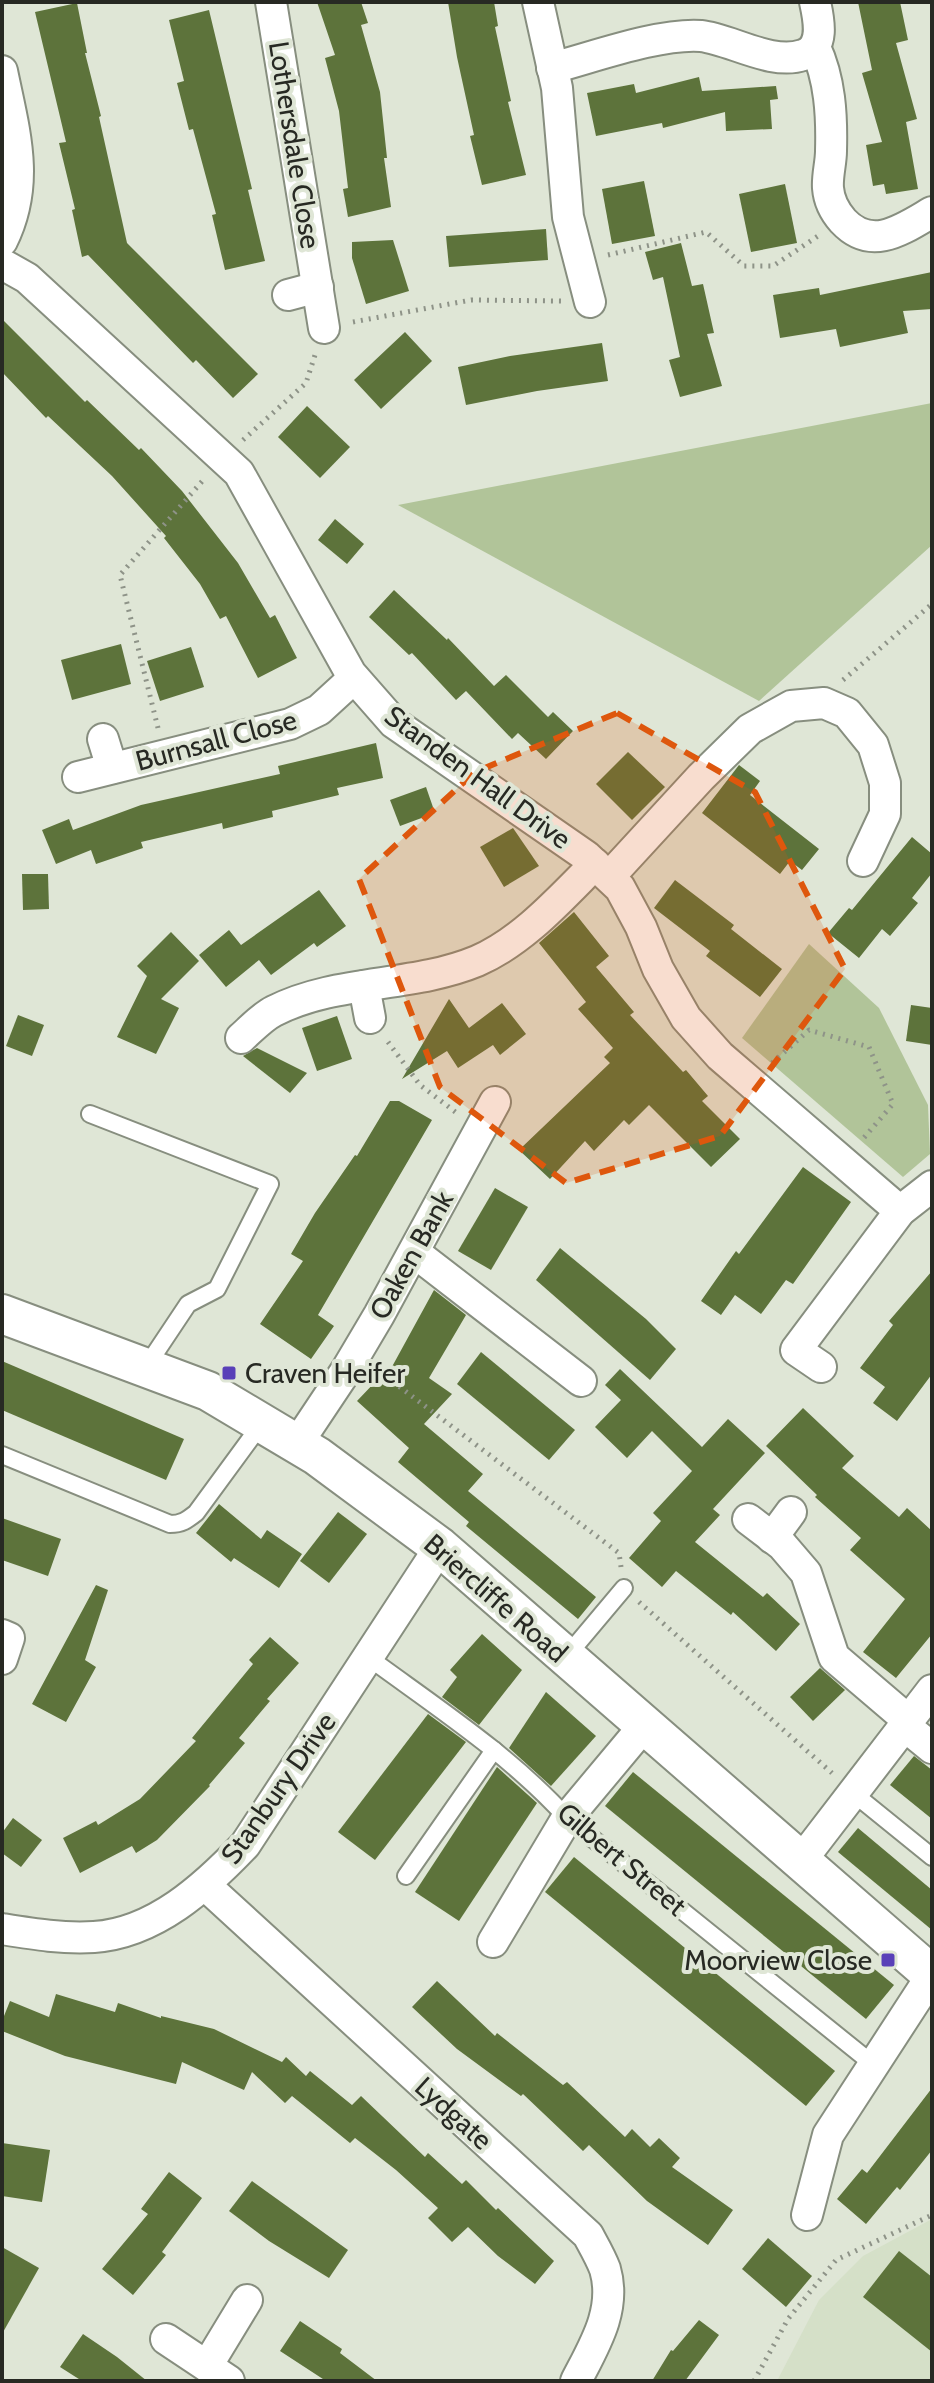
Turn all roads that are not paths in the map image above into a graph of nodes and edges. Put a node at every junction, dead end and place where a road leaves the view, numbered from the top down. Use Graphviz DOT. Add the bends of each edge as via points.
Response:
graph roads {
  1 [pos="271,2"];
  2 [pos="538,2"];
  3 [pos="815,2"];
  4 [pos="815,47"];
  5 [pos="552,68"];
  6 [pos="2,71"];
  7 [pos="932,212"];
  8 [pos="2,241"];
  9 [pos="2,264"];
  10 [pos="318,287"];
  11 [pos="288,295"];
  12 [pos="590,302"];
  13 [pos="324,328"];
  14 [pos="354,678"];
  15 [pos="103,739"];
  16 [pos="112,768"];
  17 [pos="78,777"];
  18 [pos="863,861"];
  19 [pos="602,870"];
  20 [pos="364,986"];
  21 [pos="370,1018"];
  22 [pos="241,1038"];
  23 [pos="90,1114"];
  24 [pos="488,1115"];
  25 [pos="932,1186"];
  26 [pos="900,1211"];
  27 [pos="414,1252"];
  28 [pos="2,1314"];
  29 [pos="798,1352"];
  30 [pos="146,1367"];
  31 [pos="581,1381"];
  32 [pos="262,1423"];
  33 [pos="297,1444"];
  34 [pos="2,1455"];
  35 [pos="791,1512"];
  36 [pos="748,1519"];
  37 [pos="772,1538"];
  38 [pos="440,1547"];
  39 [pos="624,1588"];
  40 [pos="368,1657"];
  41 [pos="566,1658"];
  42 [pos="932,1690"];
  43 [pos="907,1723"];
  44 [pos="643,1727"];
  45 [pos="932,1748"];
  46 [pos="494,1750"];
  47 [pos="853,1793"];
  48 [pos="567,1818"];
  49 [pos="932,1857"];
  50 [pos="800,1862"];
  51 [pos="406,1876"];
  52 [pos="205,1885"];
  53 [pos="2,1929"];
  54 [pos="493,1942"];
  55 [pos="932,1975"];
  56 [pos="874,2065"];
  57 [pos="807,2215"];
  58 [pos="247,2300"];
  59 [pos="166,2339"];
  60 [pos="218,2374"];
  61 [pos="576,2381"];
  1 -- 10 [label="street, Lothersdale Close"];
  2 -- 5 [label="street"];
  3 -- 4 [label="street" via="820,31"];
  4 -- 5 [label="street" via="802,56 779,56 703,36 666,39"];
  4 -- 7 [label="street" via="830,106 828,189 833,208 861,234 875,238"];
  5 -- 12 [label="street" via="568,217"];
  6 -- 8 [label="street" via="20,178"];
  9 -- 14 [label="street, Standen Hall Drive" via="27,278 239,473"];
  10 -- 11 [label="street, Lothersdale Close"];
  10 -- 13 [label="street, Lothersdale Close"];
  14 -- 16 [label="street, Burnsall Close" via="319,710 290,724"];
  14 -- 19 [label="street, Standen Hall Drive" via="394,723"];
  15 -- 16 [label="street, Burnsall Close"];
  16 -- 17 [label="street, Burnsall Close"];
  18 -- 19 [label="street" via="885,814 885,783 873,745 847,713 824,703 791,706 750,729"];
  19 -- 20 [label="street" via="520,934 477,960"];
  19 -- 26 [label="street, Standen Hall Drive" via="620,888 686,1018 720,1056"];
  20 -- 21 [label="street"];
  20 -- 22 [label="street" via="315,995 272,1012"];
  23 -- 30 [label="lane" via="270,1184 217,1289 188,1304"];
  24 -- 27 [label="street, Oaken Bank"];
  25 -- 26 [label="street"];
  26 -- 29 [label="street"];
  27 -- 31 [label="street"];
  27 -- 33 [label="street, Oaken Bank"];
  28 -- 30 [label="street, Briercliffe Road"];
  30 -- 32 [label="street, Briercliffe Road" via="208,1391"];
  32 -- 33 [label="street, Briercliffe Road"];
  32 -- 34 [label="lane" via="196,1513 179,1524"];
  33 -- 38 [label="street, Briercliffe Road"];
  35 -- 37 [label="street"];
  36 -- 37 [label="street"];
  37 -- 43 [label="street" via="806,1573 834,1657"];
  38 -- 40 [label="street, Stanbury Drive"];
  38 -- 41 [label="street, Briercliffe Road"];
  39 -- 41 [label="lane"];
  40 -- 46 [label="lane, Gilbert Street"];
  40 -- 52 [label="street, Stanbury Drive" via="245,1845"];
  41 -- 44 [label="street, Briercliffe Road"];
  42 -- 43 [label="street"];
  43 -- 45 [label="street"];
  43 -- 47 [label="street"];
  44 -- 48 [label="street"];
  44 -- 50 [label="street, Briercliffe Road"];
  46 -- 48 [label="lane, Gilbert Street"];
  46 -- 51 [label="lane"];
  47 -- 49 [label="lane"];
  47 -- 50 [label="street"];
  48 -- 54 [label="street"];
  48 -- 56 [label="lane, Gilbert Street"];
  50 -- 55 [label="street, Briercliffe Road"];
  52 -- 53 [label="street, Stanbury Drive" via="145,1923 98,1937"];
  52 -- 61 [label="street, Lydgate" via="588,2235 605,2268 610,2299"];
  55 -- 56 [label="street"];
  56 -- 57 [label="street" via="828,2135"];
  58 -- 60 [label="street"];
  59 -- 60 [label="street"];
}
